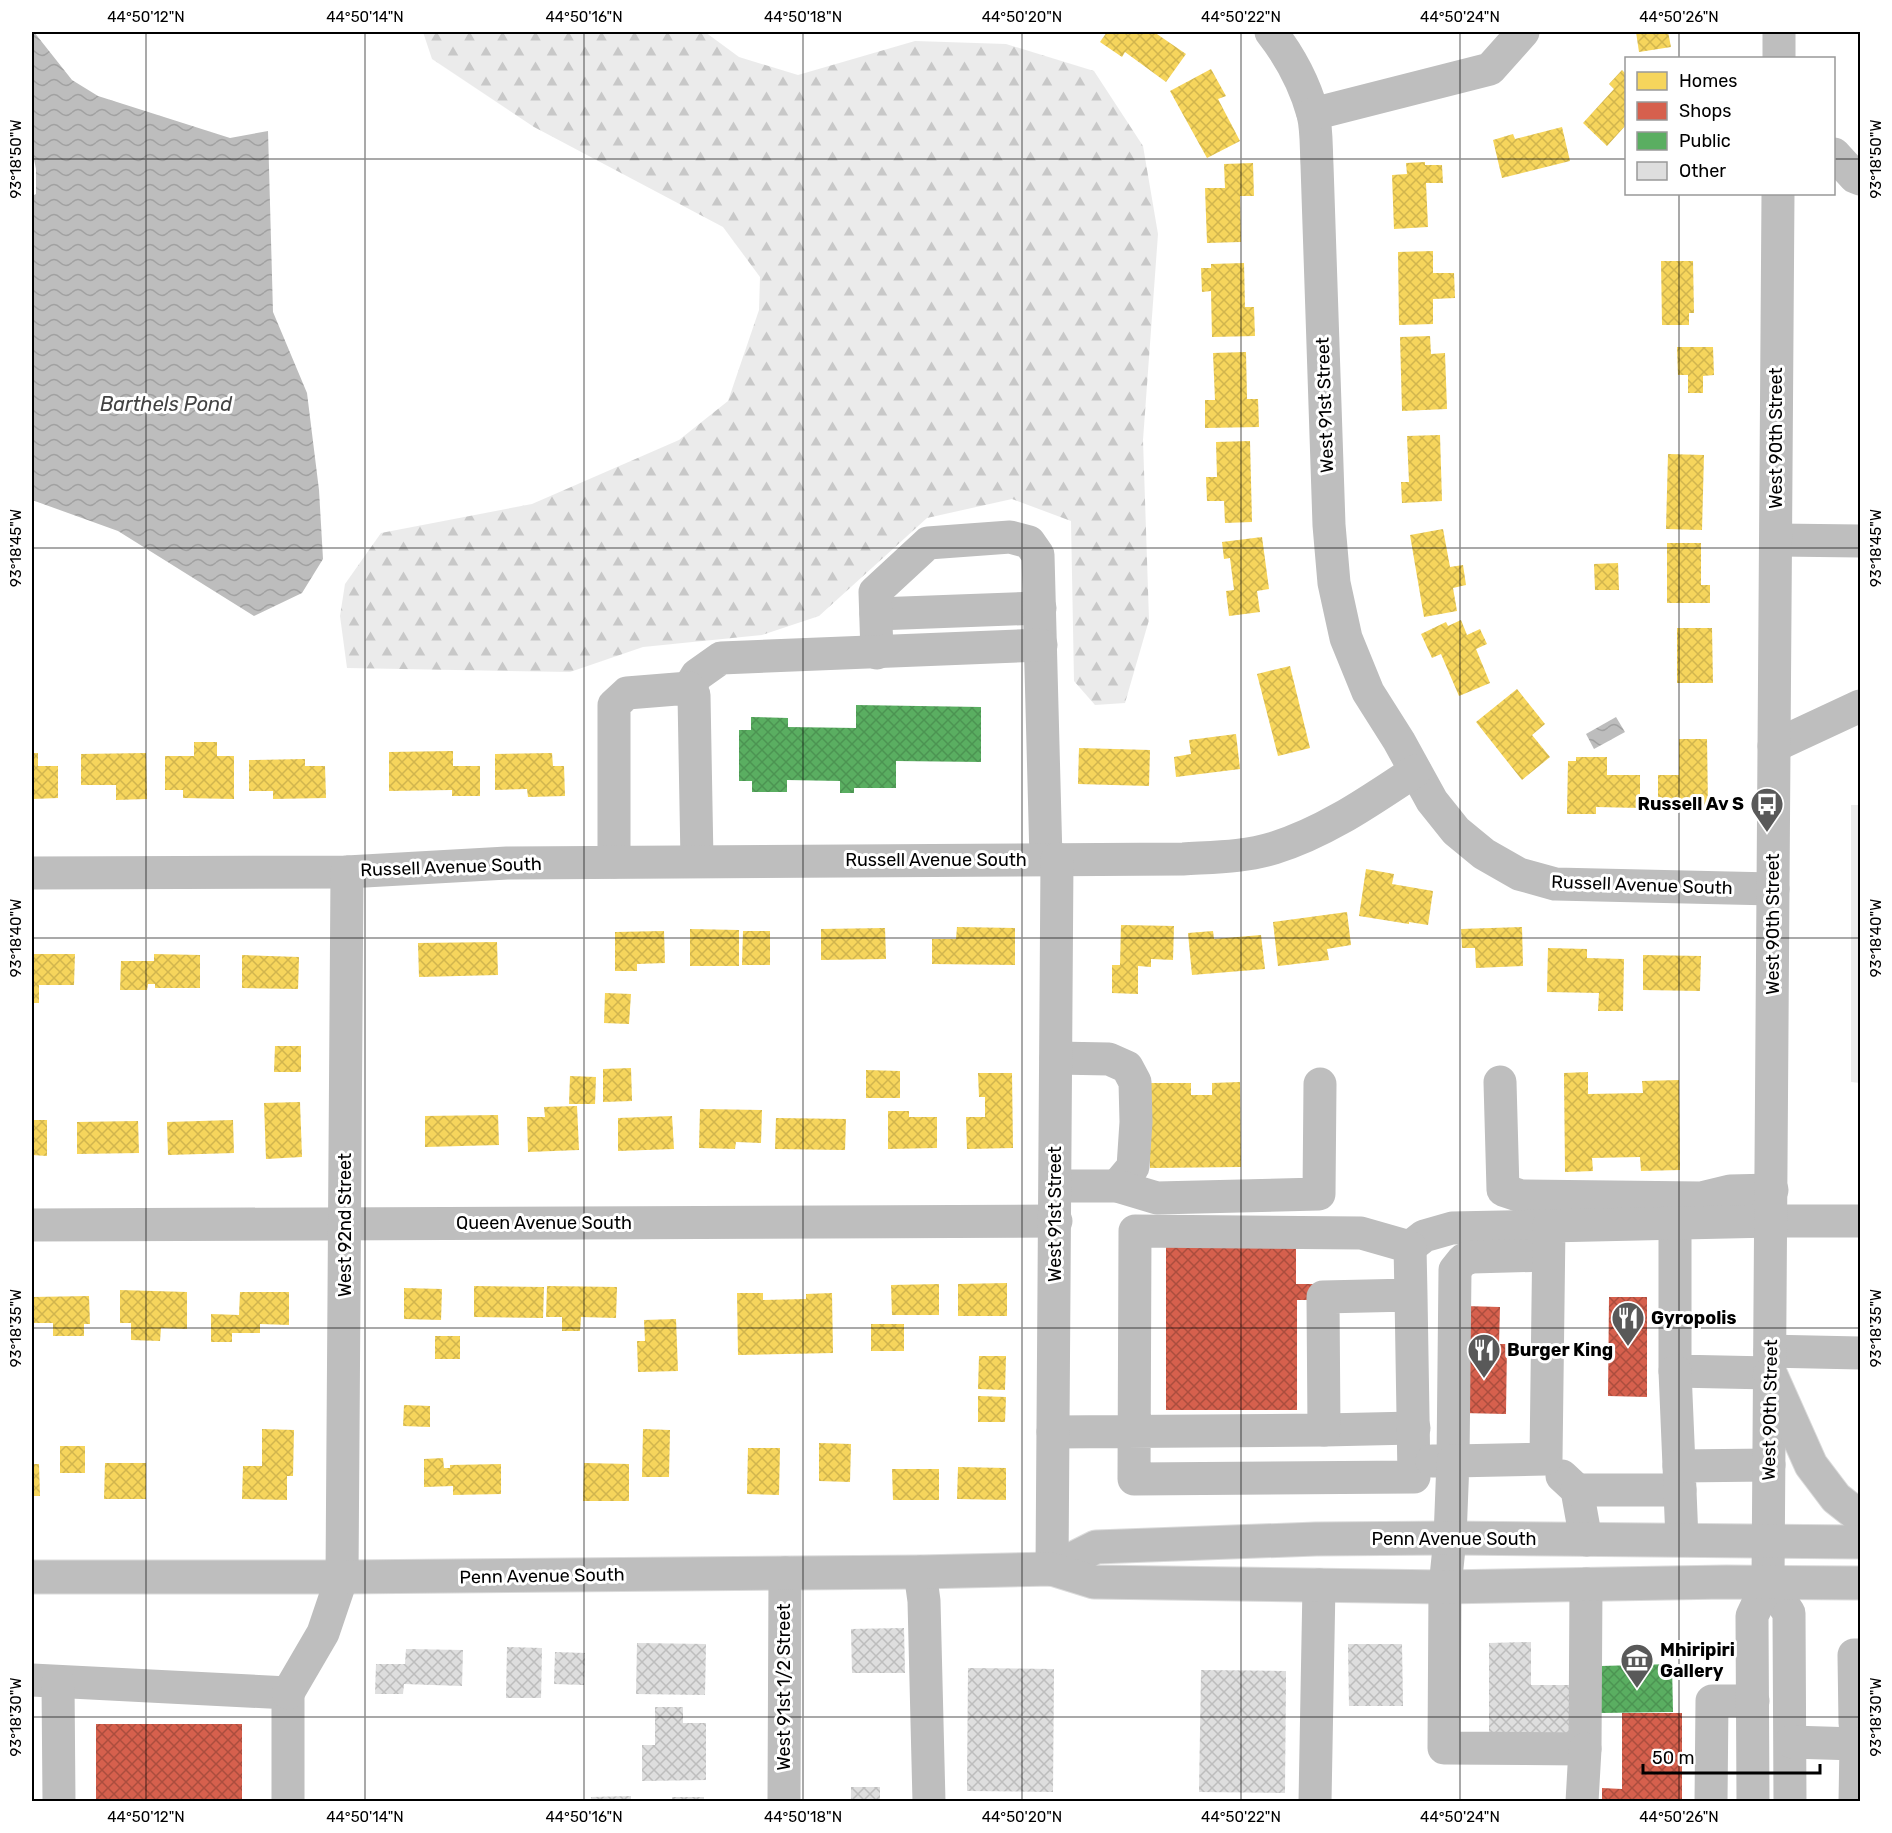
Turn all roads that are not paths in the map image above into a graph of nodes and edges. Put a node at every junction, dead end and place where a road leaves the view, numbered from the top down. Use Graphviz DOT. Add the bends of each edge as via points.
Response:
graph roads {
  1 [pos="1271,32"];
  2 [pos="1522,32"];
  3 [pos="1779,32"];
  4 [pos="1779,57"];
  5 [pos="1313,114"];
  6 [pos="1835,156"];
  7 [pos="1860,179"];
  8 [pos="1778,195"];
  9 [pos="1776,540"];
  10 [pos="1860,541"];
  11 [pos="1040,608"];
  12 [pos="876,614"];
  13 [pos="1041,645"];
  14 [pos="877,653"];
  15 [pos="689,688"];
  16 [pos="1860,706"];
  17 [pos="1774,746"];
  18 [pos="1415,771"];
  19 [pos="1052,859"];
  20 [pos="697,861"];
  21 [pos="614,862"];
  22 [pos="347,872"];
  23 [pos="32,873"];
  24 [pos="1773,889"];
  25 [pos="1056,1058"];
  26 [pos="1500,1082"];
  27 [pos="1320,1084"];
  28 [pos="1056,1186"];
  29 [pos="1117,1186"];
  30 [pos="1772,1205"];
  31 [pos="1056,1221"];
  32 [pos="1860,1221"];
  33 [pos="1675,1223"];
  34 [pos="345,1224"];
  35 [pos="32,1225"];
  36 [pos="1548,1240"];
  37 [pos="1410,1247"];
  38 [pos="1411,1295"];
  39 [pos="1860,1353"];
  40 [pos="1770,1362"];
  41 [pos="1675,1371"];
  42 [pos="1414,1428"];
  43 [pos="1324,1430"];
  44 [pos="1053,1432"];
  45 [pos="1135,1432"];
  46 [pos="1546,1459"];
  47 [pos="1453,1461"];
  48 [pos="1414,1462"];
  49 [pos="1769,1465"];
  50 [pos="1680,1478"];
  51 [pos="1577,1490"];
  52 [pos="1860,1518"];
  53 [pos="1450,1538"];
  54 [pos="1586,1540"];
  55 [pos="1682,1540"];
  56 [pos="1767,1540"];
  57 [pos="1860,1542"];
  58 [pos="1052,1569"];
  59 [pos="920,1572"];
  60 [pos="785,1574"];
  61 [pos="32,1577"];
  62 [pos="342,1577"];
  63 [pos="1768,1582"];
  64 [pos="1860,1583"];
  65 [pos="1586,1584"];
  66 [pos="1319,1585"];
  67 [pos="1445,1587"];
  68 [pos="1860,1655"];
  69 [pos="45,1681"];
  70 [pos="288,1693"];
  71 [pos="1753,1701"];
  72 [pos="1857,1730"];
  73 [pos="1791,1742"];
  74 [pos="1585,1749"];
  75 [pos="59,1802"];
  76 [pos="288,1802"];
  77 [pos="784,1802"];
  78 [pos="929,1802"];
  79 [pos="1315,1802"];
  80 [pos="1582,1802"];
  81 [pos="1711,1802"];
  82 [pos="1753,1802"];
  83 [pos="1790,1802"];
  84 [pos="1855,1802"];
  1 -- 5 [label="street, West 91st Street" via="1286,52"];
  2 -- 5 [label="street" via="1490,69"];
  3 -- 4 [label="street"];
  5 -- 18 [label="street, West 91st Street" via="1334,583 1346,638 1368,692"];
  6 -- 7 [label="street"];
  8 -- 9 [label="street, West 90th Street"];
  9 -- 10 [label="street"];
  9 -- 17 [label="street, West 90th Street"];
  11 -- 12 [label="street"];
  11 -- 12 [label="street, West 91st Street" via="1038,555 1029,542 1010,537 928,543 875,592"];
  11 -- 13 [label="street, West 91st Street"];
  12 -- 14 [label="street, West 91st Street"];
  13 -- 14 [label="street"];
  13 -- 19 [label="street, West 91st Street"];
  14 -- 15 [label="street" via="721,658 697,675"];
  15 -- 20 [label="street" via="694,695"];
  15 -- 21 [label="street" via="627,693 614,705"];
  16 -- 17 [label="street"];
  17 -- 24 [label="street, West 90th Street"];
  18 -- 19 [label="street, Russell Avenue South" via="1326,826 1274,848 1229,857"];
  18 -- 24 [label="street, Russell Avenue South" via="1456,831 1484,855 1519,874 1555,885"];
  19 -- 20 [label="street, Russell Avenue South"];
  19 -- 25 [label="street, West 91st Street"];
  20 -- 21 [label="street, Russell Avenue South"];
  21 -- 22 [label="street, Russell Avenue South" via="507,863"];
  22 -- 23 [label="street, Russell Avenue South"];
  22 -- 34 [label="street, West 92nd Street"];
  24 -- 30 [label="street, West 90th Street"];
  25 -- 28 [label="street, West 91st Street"];
  25 -- 29 [label="street" via="1109,1059 1127,1067 1135,1082 1133,1167"];
  26 -- 30 [label="street" via="1503,1190 1521,1196 1701,1198 1730,1191"];
  27 -- 29 [label="street" via="1319,1194 1157,1198"];
  28 -- 29 [label="street"];
  28 -- 31 [label="street, West 91st Street"];
  30 -- 32 [label="street"];
  30 -- 33 [label="street"];
  30 -- 40 [label="street, West 90th Street"];
  31 -- 34 [label="street, Queen Avenue South"];
  31 -- 44 [label="street, West 91st Street"];
  33 -- 36 [label="street"];
  33 -- 41 [label="street"];
  34 -- 35 [label="street, Queen Avenue South"];
  34 -- 62 [label="street, West 92nd Street"];
  36 -- 37 [label="street" via="1452,1228 1424,1236"];
  36 -- 46 [label="street"];
  36 -- 47 [label="street" via="1462,1260 1455,1270"];
  37 -- 38 [label="street"];
  37 -- 45 [label="street" via="1361,1233 1135,1231"];
  38 -- 42 [label="street"];
  38 -- 43 [label="street" via="1323,1297"];
  39 -- 40 [label="street"];
  40 -- 41 [label="street"];
  40 -- 49 [label="street, West 90th Street"];
  40 -- 52 [label="street" via="1811,1465 1836,1498"];
  41 -- 50 [label="street"];
  42 -- 43 [label="street"];
  42 -- 48 [label="street"];
  43 -- 45 [label="street"];
  44 -- 45 [label="street"];
  44 -- 58 [label="street, West 91st Street"];
  45 -- 48 [label="street" via="1134,1479 1414,1477"];
  46 -- 47 [label="street"];
  46 -- 51 [label="street"];
  47 -- 48 [label="street"];
  47 -- 53 [label="street"];
  49 -- 50 [label="street"];
  49 -- 56 [label="street, West 90th Street"];
  50 -- 51 [label="street"];
  50 -- 55 [label="street"];
  51 -- 54 [label="street"];
  53 -- 54 [label="street, Penn Avenue South"];
  53 -- 58 [label="street, Penn Avenue South" via="1096,1547"];
  53 -- 67 [label="street"];
  54 -- 55 [label="street, Penn Avenue South"];
  55 -- 56 [label="street, Penn Avenue South"];
  56 -- 57 [label="street, Penn Avenue South"];
  56 -- 63 [label="street, West 90th Street"];
  58 -- 59 [label="street, Penn Avenue South"];
  58 -- 66 [label="street, Penn Avenue South" via="1094,1582"];
  59 -- 60 [label="street, Penn Avenue South"];
  59 -- 78 [label="street"];
  60 -- 62 [label="street, Penn Avenue South"];
  60 -- 77 [label="street, West 91st 1/2 Street"];
  61 -- 62 [label="street, Penn Avenue South"];
  62 -- 70 [label="street, West 92nd Street" via="323,1633"];
  63 -- 64 [label="street, Penn Avenue South"];
  63 -- 65 [label="street, Penn Avenue South"];
  63 -- 71 [label="street, West 90th Street" via="1752,1616"];
  63 -- 73 [label="street" via="1789,1613"];
  65 -- 67 [label="street, Penn Avenue South"];
  65 -- 74 [label="street"];
  66 -- 67 [label="street, Penn Avenue South"];
  66 -- 79 [label="street"];
  67 -- 74 [label="street" via="1444,1748"];
  68 -- 72 [label="street" via="1854,1655"];
  69 -- 70 [label="street"];
  69 -- 75 [label="street"];
  70 -- 76 [label="street"];
  71 -- 81 [label="street" via="1712,1701"];
  71 -- 82 [label="street, West 90th Street"];
  72 -- 73 [label="street"];
  72 -- 84 [label="street"];
  73 -- 83 [label="street"];
  74 -- 80 [label="street"];
}
